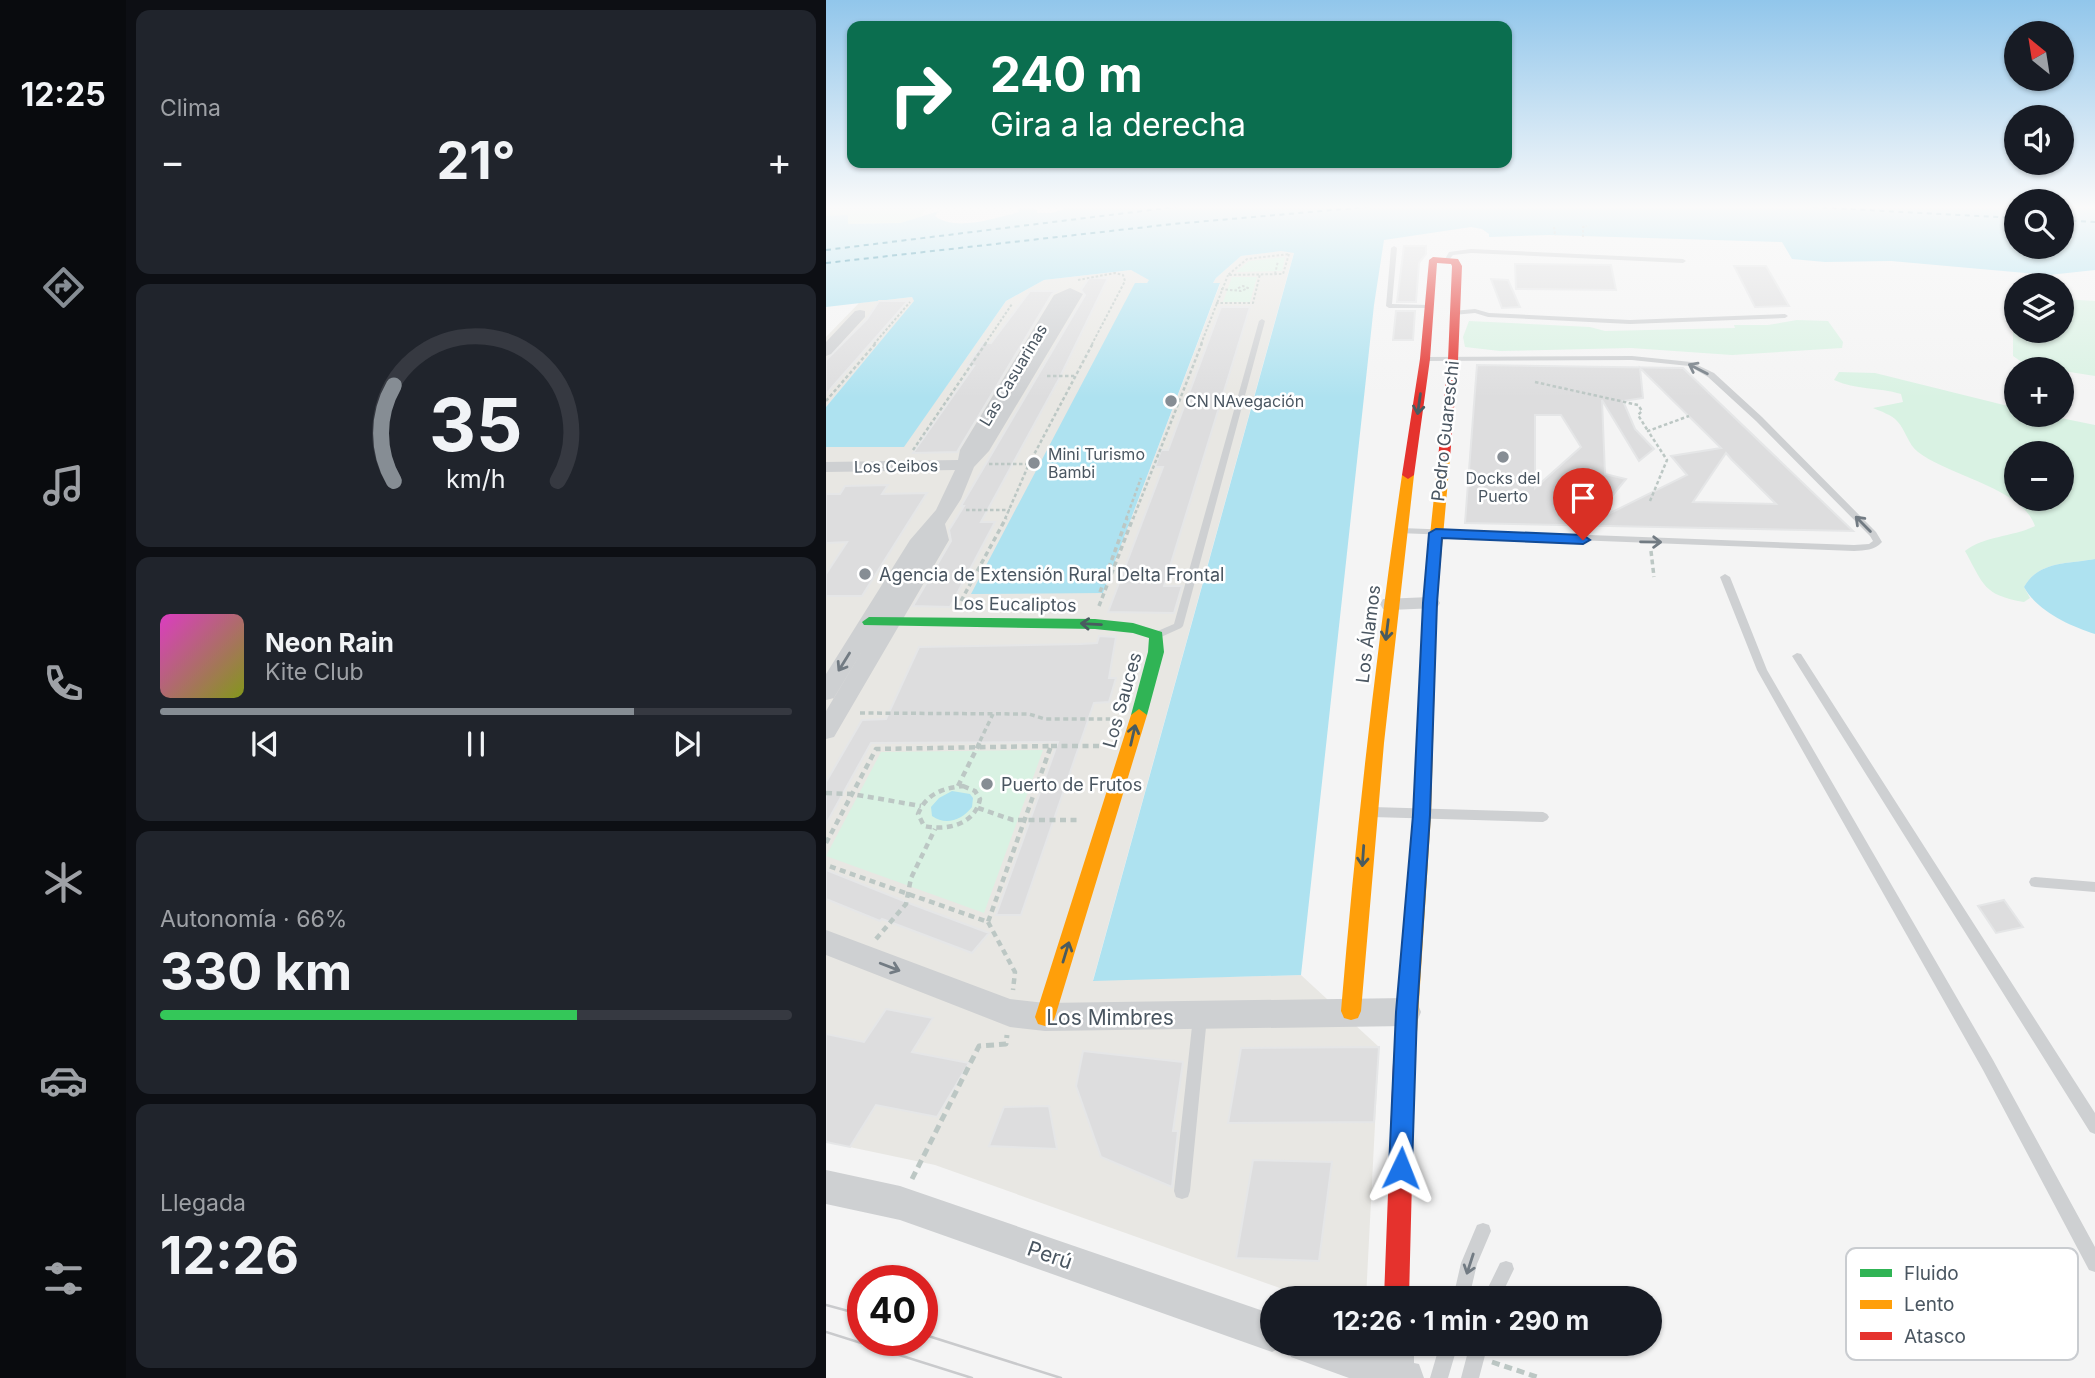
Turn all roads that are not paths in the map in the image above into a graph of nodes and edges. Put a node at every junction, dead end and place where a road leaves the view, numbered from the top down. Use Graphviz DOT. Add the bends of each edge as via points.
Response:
graph roads {
  1 [pos="1392,269"];
  2 [pos="1438,269"];
  3 [pos="1457,269"];
  4 [pos="860,314"];
  5 [pos="1428,314"];
  6 [pos="1785,316"];
  7 [pos="1453,317"];
  8 [pos="1262,321"];
  9 [pos="826,351"];
  10 [pos="1425,359"];
  11 [pos="1453,360"];
  12 [pos="963,472"];
  13 [pos="830,474"];
  14 [pos="1401,531"];
  15 [pos="1436,533"];
  16 [pos="1726,577"];
  17 [pos="1430,603"];
  18 [pos="1390,604"];
  19 [pos="879,622"];
  20 [pos="1157,635"];
  21 [pos="1797,656"];
  22 [pos="826,692"];
  23 [pos="831,722"];
  24 [pos="1366,811"];
  25 [pos="1422,815"];
  26 [pos="1543,817"];
  27 [pos="2035,882"];
  28 [pos="2095,887"];
  29 [pos="826,942"];
  30 [pos="1350,1012"];
  31 [pos="1406,1012"];
  32 [pos="1045,1017"];
  33 [pos="1199,1017"];
  34 [pos="2095,1127"];
  35 [pos="826,1187"];
  36 [pos="1182,1191"];
  37 [pos="1483,1231"];
  38 [pos="2095,1264"];
  39 [pos="1506,1269"];
  40 [pos="1396,1286"];
  41 [pos="1464,1286"];
  42 [pos="1497,1286"];
  43 [pos="1260,1329"];
  44 [pos="1349,1356"];
  45 [pos="1446,1356"];
  46 [pos="1476,1356"];
  47 [pos="1397,1369"];
  48 [pos="1439,1378"];
  49 [pos="1471,1378"];
  1 -- 5 [label="lane" via="1389,306"];
  2 -- 5 [label="street, Los Álamos"];
  3 -- 7 [label="street, Pedro Guareschi"];
  4 -- 9 [label="street"];
  5 -- 7 [label="street"];
  5 -- 10 [label="street, Los Álamos"];
  6 -- 7 [label="lane" via="1630,322 1475,311"];
  7 -- 11 [label="street, Pedro Guareschi"];
  8 -- 20 [label="lane, Los Sauces" via="1178,626"];
  10 -- 11 [label="lane"];
  10 -- 14 [label="street, Los Álamos, one-way"];
  11 -- 15 [label="street, Pedro Guareschi"];
  15 -- 11 [label="lane, one-way" via="1854,548 1878,542 1759,419 1711,375 1691,364 1632,358"];
  12 -- 12 [label="street, Las Casuarinas" via="980,451 1076,293 1061,295 969,450"];
  12 -- 13 [label="street"];
  12 -- 13 [label="street, Los Ceibos" via="902,466"];
  12 -- 19 [label="street, Las Casuarinas" via="941,518 920,540"];
  14 -- 15 [label="lane"];
  14 -- 18 [label="street, Los Álamos"];
  15 -- 17 [label="street, Pedro Guareschi"];
  16 -- 38 [label="lane" via="1762,670 1988,1065"];
  17 -- 18 [label="street"];
  17 -- 25 [label="street, Pedro Guareschi"];
  18 -- 24 [label="street, Los Álamos, one-way"];
  20 -- 19 [label="street, Los Eucaliptos, one-way" via="1139,626"];
  19 -- 22 [label="street, Las Casuarinas, one-way"];
  19 -- 23 [label="street, Las Casuarinas"];
  32 -- 20 [label="street, Los Sauces, one-way" via="1130,746"];
  21 -- 34 [label="lane"];
  24 -- 25 [label="lane"];
  24 -- 30 [label="street, Los Álamos, one-way"];
  25 -- 26 [label="lane"];
  25 -- 31 [label="street, Pedro Guareschi"];
  27 -- 28 [label="lane"];
  29 -- 32 [label="street, Los Mimbres, one-way" via="1010,1013"];
  30 -- 31 [label="street, Los Mimbres"];
  30 -- 33 [label="street, Los Mimbres"];
  31 -- 40 [label="street, Pedro Guareschi"];
  32 -- 33 [label="street, Los Mimbres"];
  33 -- 36 [label="lane"];
  35 -- 43 [label="street, Perú" via="900,1203"];
  37 -- 41 [label="lane, one-way"];
  39 -- 42 [label="lane"];
  44 -- 47 [label="street"];
  45 -- 48 [label="lane"];
  46 -- 49 [label="lane"];
}
